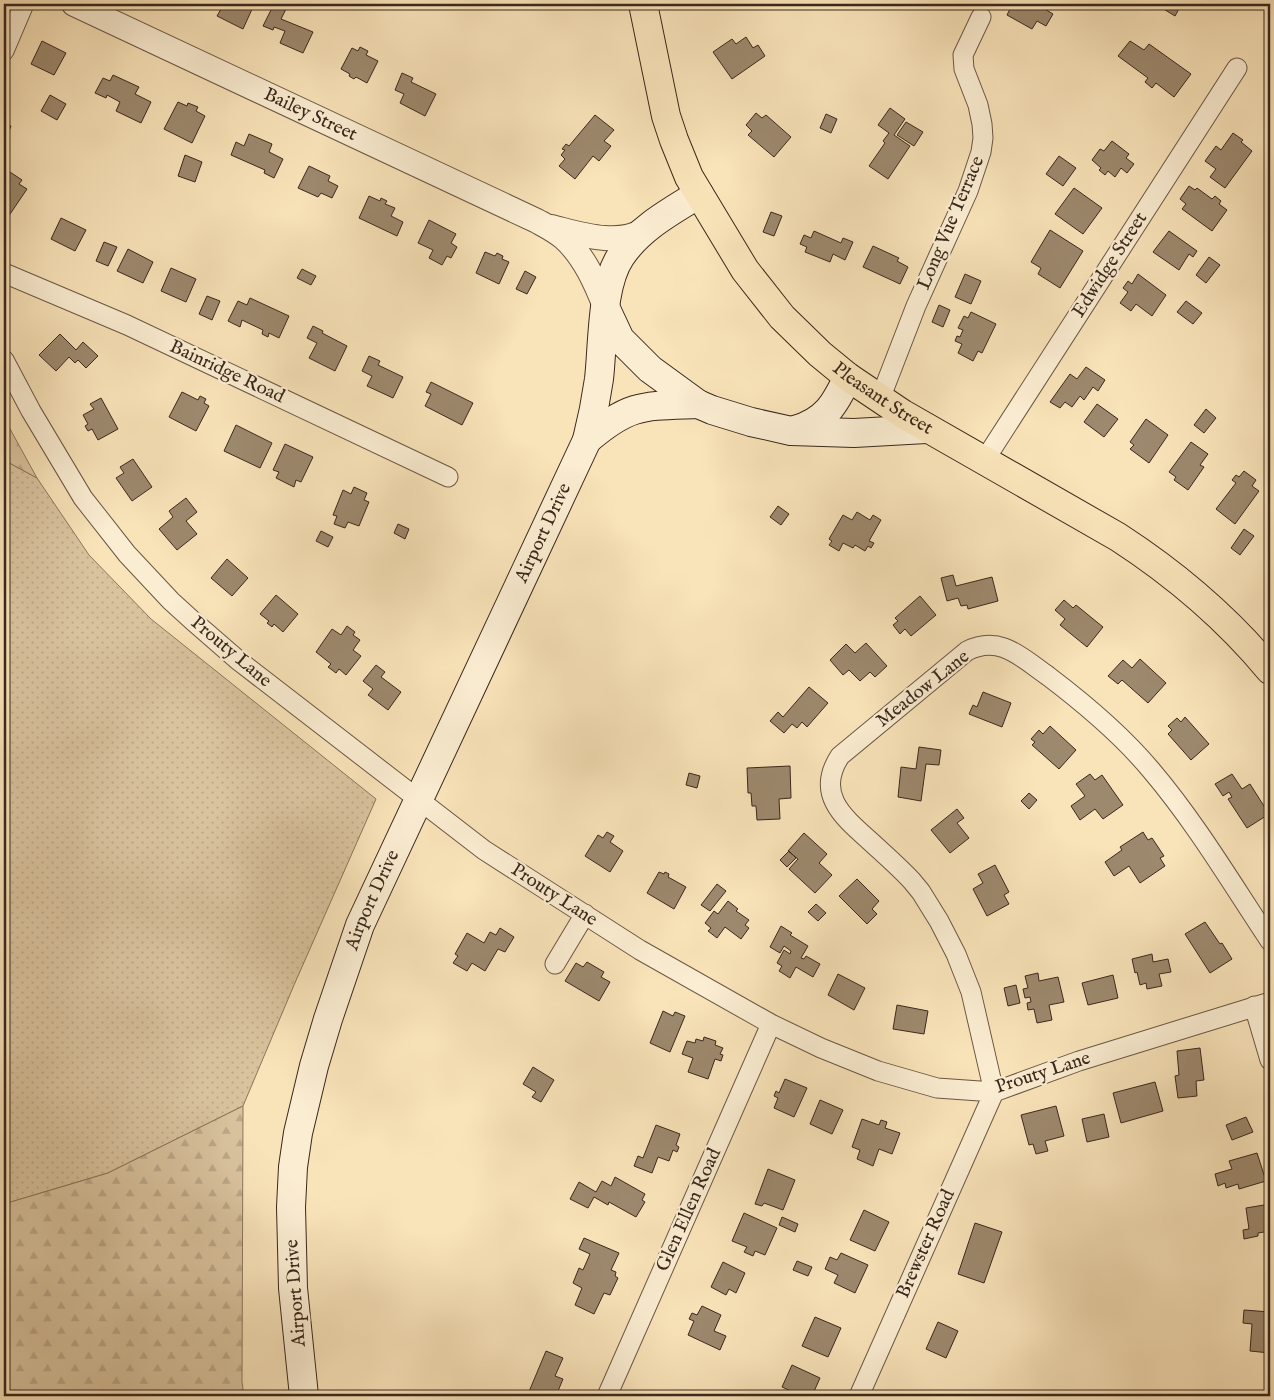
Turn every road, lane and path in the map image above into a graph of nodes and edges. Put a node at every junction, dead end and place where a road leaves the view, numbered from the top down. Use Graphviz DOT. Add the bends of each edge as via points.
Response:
graph roads {
  1 [pos="24,4"];
  2 [pos="74,4"];
  3 [pos="643,4"];
  4 [pos="981,17"];
  5 [pos="4,51"];
  6 [pos="1237,68"];
  7 [pos="698,194"];
  8 [pos="547,226"];
  9 [pos="644,230"];
  10 [pos="4,273"];
  11 [pos="606,309"];
  12 [pos="4,360"];
  13 [pos="848,377"];
  14 [pos="880,399"];
  15 [pos="698,404"];
  16 [pos="926,429"];
  17 [pos="791,431"];
  18 [pos="587,440"];
  19 [pos="984,461"];
  20 [pos="448,477"];
  21 [pos="1270,670"];
  22 [pos="419,800"];
  23 [pos="585,914"];
  24 [pos="1270,941"];
  25 [pos="555,964"];
  26 [pos="1262,1004"];
  27 [pos="771,1024"];
  28 [pos="1270,1060"];
  29 [pos="994,1092"];
  30 [pos="304,1396"];
  31 [pos="607,1396"];
  32 [pos="859,1396"];
  1 -- 5 [label="street"];
  2 -- 8 [label="street, Bailey Street"];
  3 -- 7 [label="main road, Pleasant Street" via="666,116"];
  4 -- 14 [label="street, Long Vue Terrace" via="963,56 964,69 982,124 981,152 968,191 916,306"];
  6 -- 19 [label="street, Edwidge Street"];
  7 -- 9 [label="main road, Bailey Street"];
  7 -- 13 [label="main road, Pleasant Street" via="763,294 803,338"];
  8 -- 9 [label="street, Bailey Street" via="611,238 629,237"];
  8 -- 11 [label="street, Bailey Street" via="565,239 580,257"];
  9 -- 11 [label="main road, Airport Drive" via="616,265"];
  10 -- 20 [label="street, Bainridge Road" via="127,325"];
  11 -- 15 [label="main road, Airport Drive" via="620,339 650,369"];
  11 -- 18 [label="main road, Airport Drive" via="599,379"];
  12 -- 22 [label="street, Prouty Lane" via="83,498 156,585 239,661"];
  13 -- 14 [label="main road, Pleasant Street"];
  13 -- 17 [label="main road" via="826,414 813,424"];
  14 -- 16 [label="main road, Pleasant Street"];
  15 -- 17 [label="main road, Airport Drive"];
  15 -- 18 [label="main road, Airport Drive" via="655,405 630,410"];
  16 -- 17 [label="main road, Airport Drive" via="854,433"];
  16 -- 19 [label="main road, Pleasant Street"];
  18 -- 22 [label="main road, Airport Drive"];
  19 -- 21 [label="main road, Pleasant Street" via="1152,559 1221,616"];
  22 -- 23 [label="street, Prouty Lane" via="484,850"];
  22 -- 30 [label="main road, Airport Drive" via="360,925 328,1019 298,1133 293,1167 292,1264"];
  23 -- 25 [label="street"];
  23 -- 27 [label="street, Prouty Lane" via="640,950"];
  24 -- 29 [label="street, Meadow Lane" via="1178,804 1106,723 1009,649 984,645 967,652 845,750 832,772 830,790 845,818 912,881 939,921 971,992"];
  26 -- 28 [label="street"];
  26 -- 29 [label="street, Prouty Lane"];
  27 -- 29 [label="street, Prouty Lane" via="878,1071 937,1088"];
  27 -- 31 [label="street, Glen Ellen Road"];
  29 -- 32 [label="street, Brewster Road"];
}
